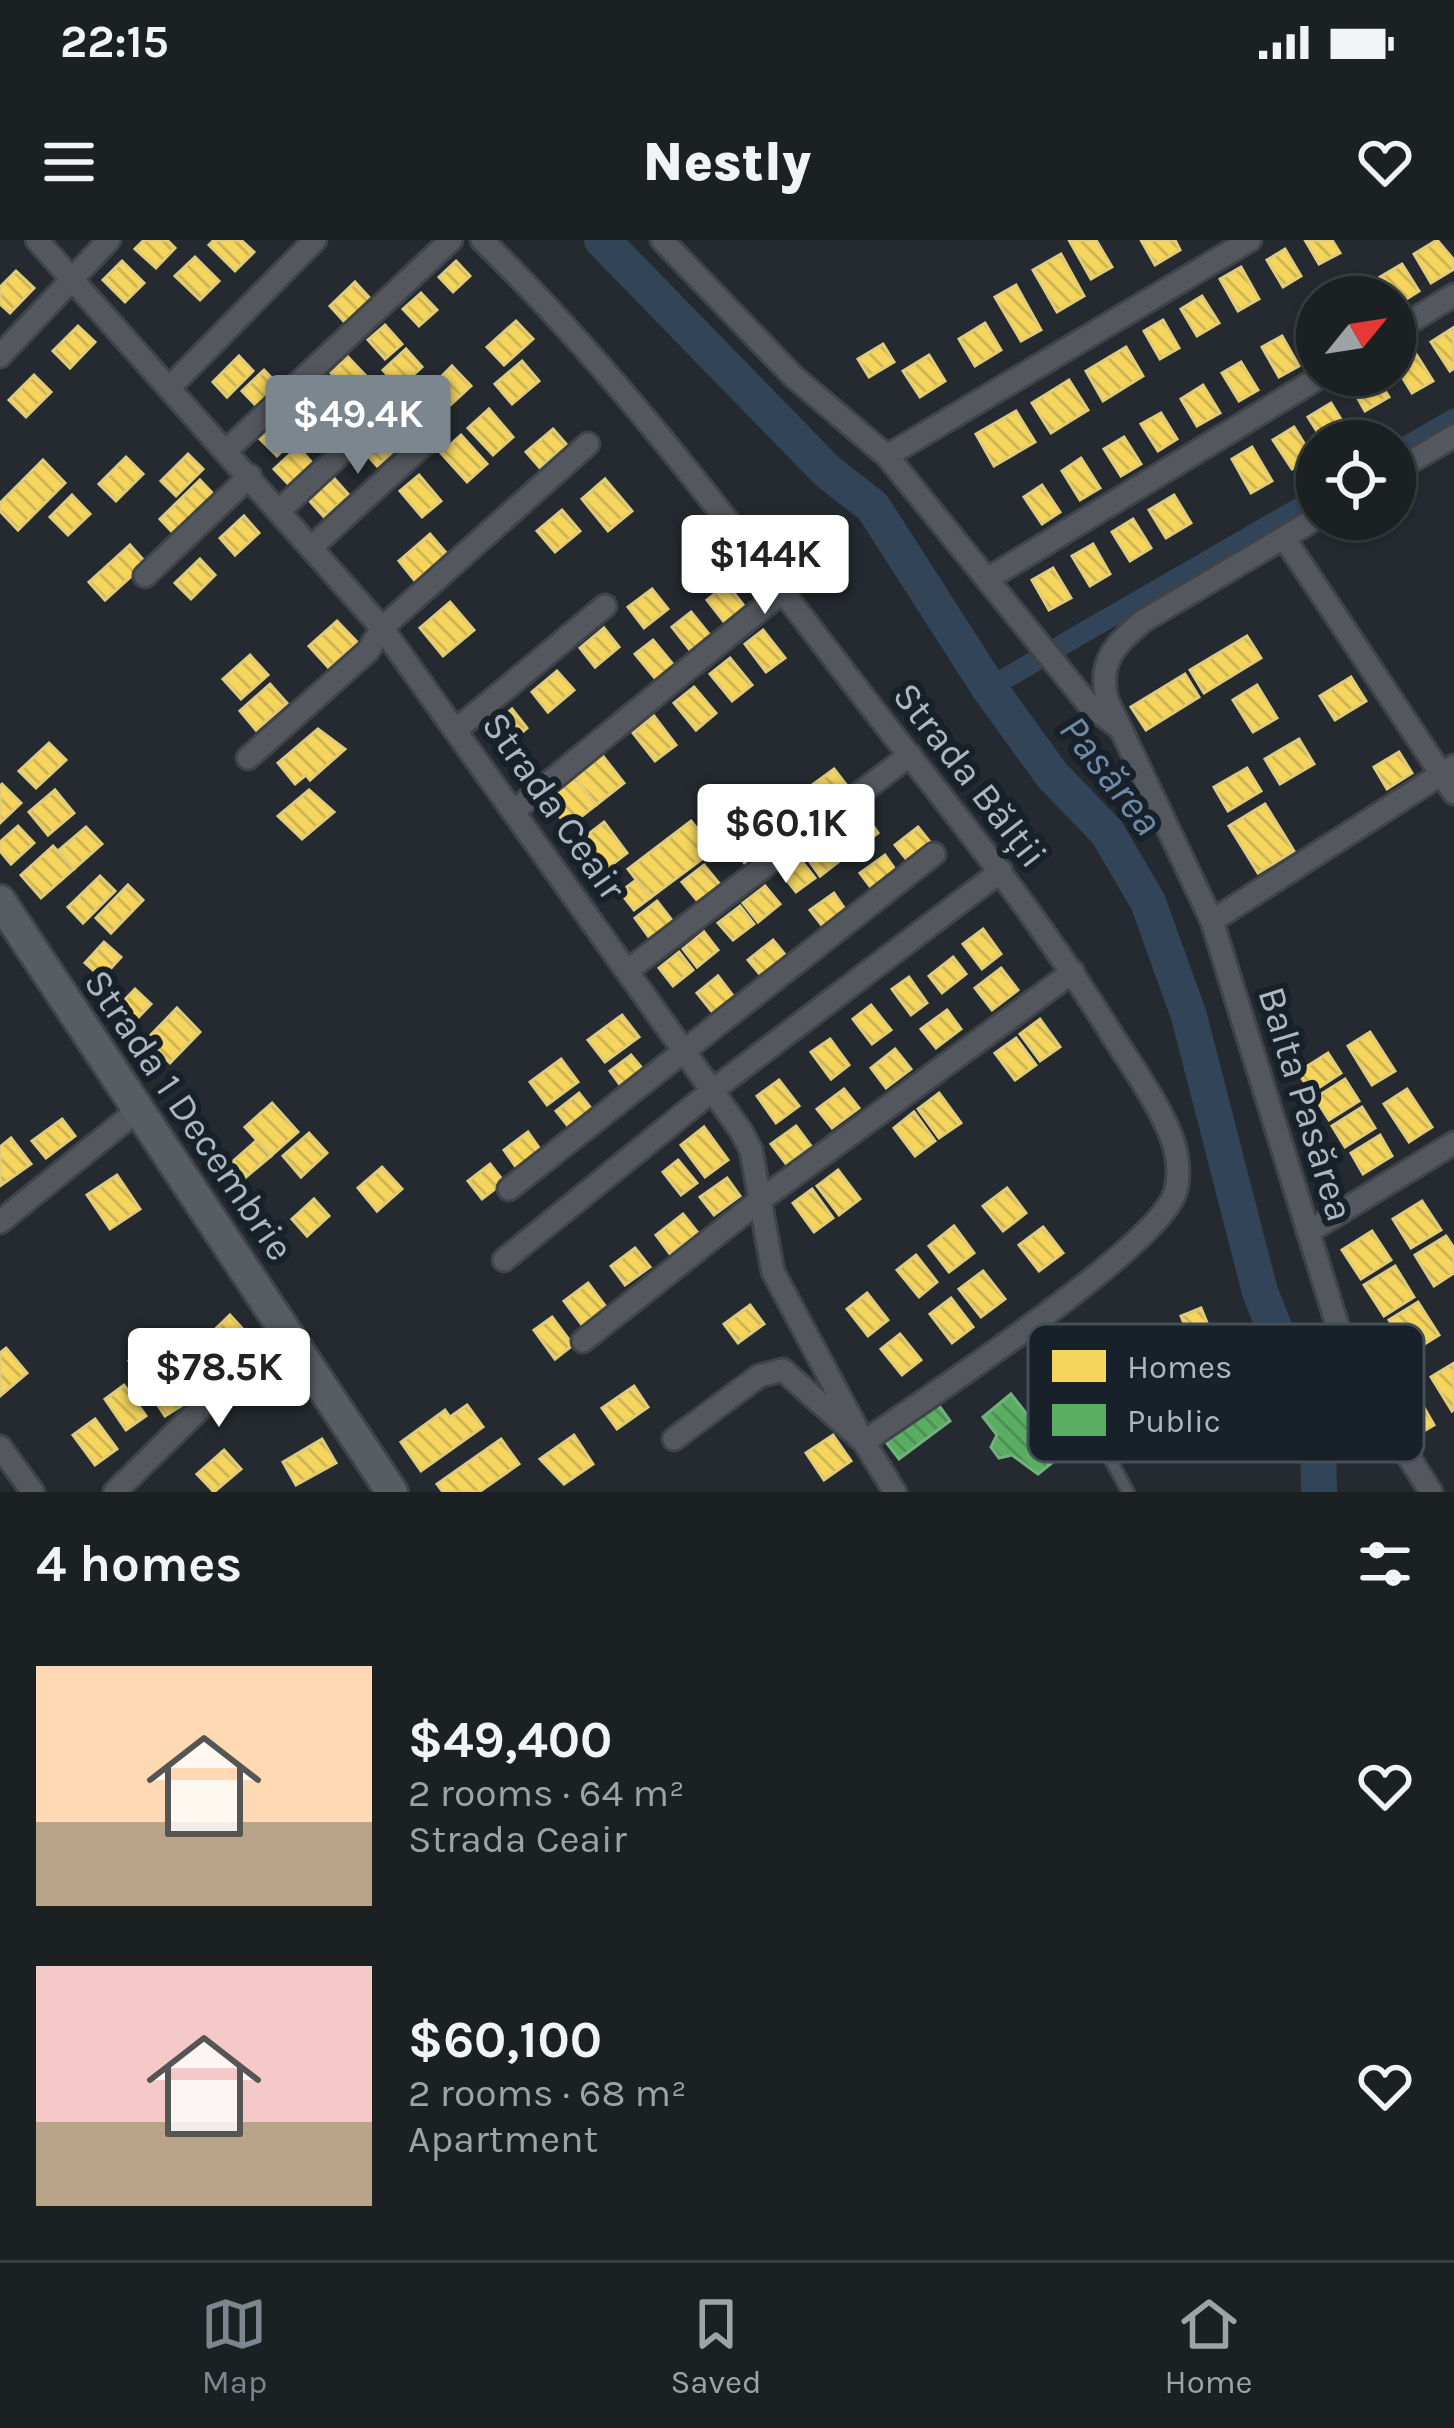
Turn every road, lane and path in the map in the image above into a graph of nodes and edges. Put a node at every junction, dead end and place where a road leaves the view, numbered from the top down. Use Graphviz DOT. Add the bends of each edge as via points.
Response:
graph roads {
  1 [pos="38,240"];
  2 [pos="109,240"];
  3 [pos="314,240"];
  4 [pos="451,240"];
  5 [pos="482,240"];
  6 [pos="662,240"];
  7 [pos="1250,240"];
  8 [pos="72,279"];
  9 [pos="1454,295"];
  10 [pos="1416,318"];
  11 [pos="0,356"];
  12 [pos="171,386"];
  13 [pos="1296,391"];
  14 [pos="396,402"];
  15 [pos="434,435"];
  16 [pos="1454,436"];
  17 [pos="588,445"];
  18 [pos="227,450"];
  19 [pos="887,456"];
  20 [pos="1416,459"];
  21 [pos="250,476"];
  22 [pos="280,510"];
  23 [pos="1296,531"];
  24 [pos="1284,538"];
  25 [pos="313,546"];
  26 [pos="145,576"];
  27 [pos="989,578"];
  28 [pos="782,592"];
  29 [pos="605,606"];
  30 [pos="382,628"];
  31 [pos="455,730"];
  32 [pos="1123,731"];
  33 [pos="910,755"];
  34 [pos="248,758"];
  35 [pos="1450,778"];
  36 [pos="514,812"];
  37 [pos="934,854"];
  38 [pos="1001,872"];
  39 [pos="0,901"];
  40 [pos="1213,920"];
  41 [pos="627,971"];
  42 [pos="1073,971"];
  43 [pos="683,1048"];
  44 [pos="713,1090"];
  45 [pos="138,1110"];
  46 [pos="1454,1143"];
  47 [pos="509,1189"];
  48 [pos="759,1202"];
  49 [pos="0,1222"];
  50 [pos="1309,1232"];
  51 [pos="504,1260"];
  52 [pos="1037,1322"];
  53 [pos="1034,1324"];
  54 [pos="1337,1324"];
  55 [pos="283,1327"];
  56 [pos="1028,1328"];
  57 [pos="583,1340"];
  58 [pos="674,1439"];
  59 [pos="864,1442"];
  60 [pos="0,1447"];
  61 [pos="1112,1462"];
  62 [pos="1412,1462"];
  63 [pos="33,1492"];
  64 [pos="115,1492"];
  65 [pos="392,1492"];
  66 [pos="895,1492"];
  67 [pos="1128,1492"];
  68 [pos="1431,1492"];
  1 -- 8 [label="street, Strada Ceair"];
  2 -- 8 [label="street"];
  3 -- 12 [label="street"];
  4 -- 18 [label="street"];
  5 -- 28 [label="street, Strada Bălții" via="543,300"];
  6 -- 19 [label="street, Balta Pasărea" via="794,377"];
  7 -- 19 [label="street"];
  8 -- 11 [label="street"];
  8 -- 12 [label="street, Strada Ceair"];
  9 -- 10 [label="street"];
  12 -- 18 [label="street, Strada Ceair"];
  13 -- 27 [label="street"];
  14 -- 22 [label="street"];
  15 -- 25 [label="street"];
  16 -- 20 [label="street"];
  17 -- 30 [label="street"];
  18 -- 21 [label="street, Strada Ceair"];
  19 -- 27 [label="street, Balta Pasărea"];
  21 -- 22 [label="street, Strada Ceair"];
  21 -- 26 [label="street"];
  22 -- 25 [label="street, Strada Ceair"];
  23 -- 24 [label="street"];
  24 -- 32 [label="street, Balta Pasărea" via="1118,641 1102,678"];
  24 -- 35 [label="street"];
  25 -- 30 [label="street, Strada Ceair"];
  27 -- 32 [label="street, Balta Pasărea" via="1089,705"];
  28 -- 33 [label="street, Strada Bălții"];
  28 -- 36 [label="street"];
  29 -- 31 [label="street"];
  30 -- 31 [label="street, Strada Ceair"];
  30 -- 34 [label="street" via="368,651"];
  31 -- 36 [label="street, Strada Ceair"];
  32 -- 40 [label="street, Balta Pasărea"];
  33 -- 38 [label="street, Strada Bălții"];
  33 -- 41 [label="street"];
  35 -- 40 [label="street"];
  36 -- 41 [label="street, Strada Ceair"];
  37 -- 43 [label="street"];
  38 -- 42 [label="street, Strada Bălții"];
  38 -- 44 [label="street"];
  39 -- 45 [label="main road, Strada 1 Decembrie"];
  40 -- 50 [label="street, Balta Pasărea"];
  41 -- 43 [label="street, Strada Ceair"];
  42 -- 48 [label="street"];
  42 -- 52 [label="street, Strada Bălții" via="1170,1133 1176,1191 1157,1220"];
  43 -- 44 [label="street, Strada Ceair"];
  43 -- 47 [label="street"];
  44 -- 48 [label="street, Strada Ceair" via="752,1150"];
  44 -- 51 [label="street"];
  45 -- 49 [label="street"];
  45 -- 55 [label="main road, Strada 1 Decembrie"];
  46 -- 50 [label="street"];
  48 -- 57 [label="street"];
  48 -- 59 [label="street, Strada Ceair" via="773,1273"];
  50 -- 54 [label="street, Balta Pasărea"];
  52 -- 53 [label="street"];
  55 -- 64 [label="street"];
  55 -- 65 [label="main road, Strada 1 Decembrie"];
  56 -- 59 [label="street"];
  58 -- 59 [label="street" via="759,1376 783,1370"];
  59 -- 66 [label="street"];
  60 -- 63 [label="street"];
  61 -- 67 [label="lane"];
  62 -- 68 [label="street, Balta Pasărea"];
}
